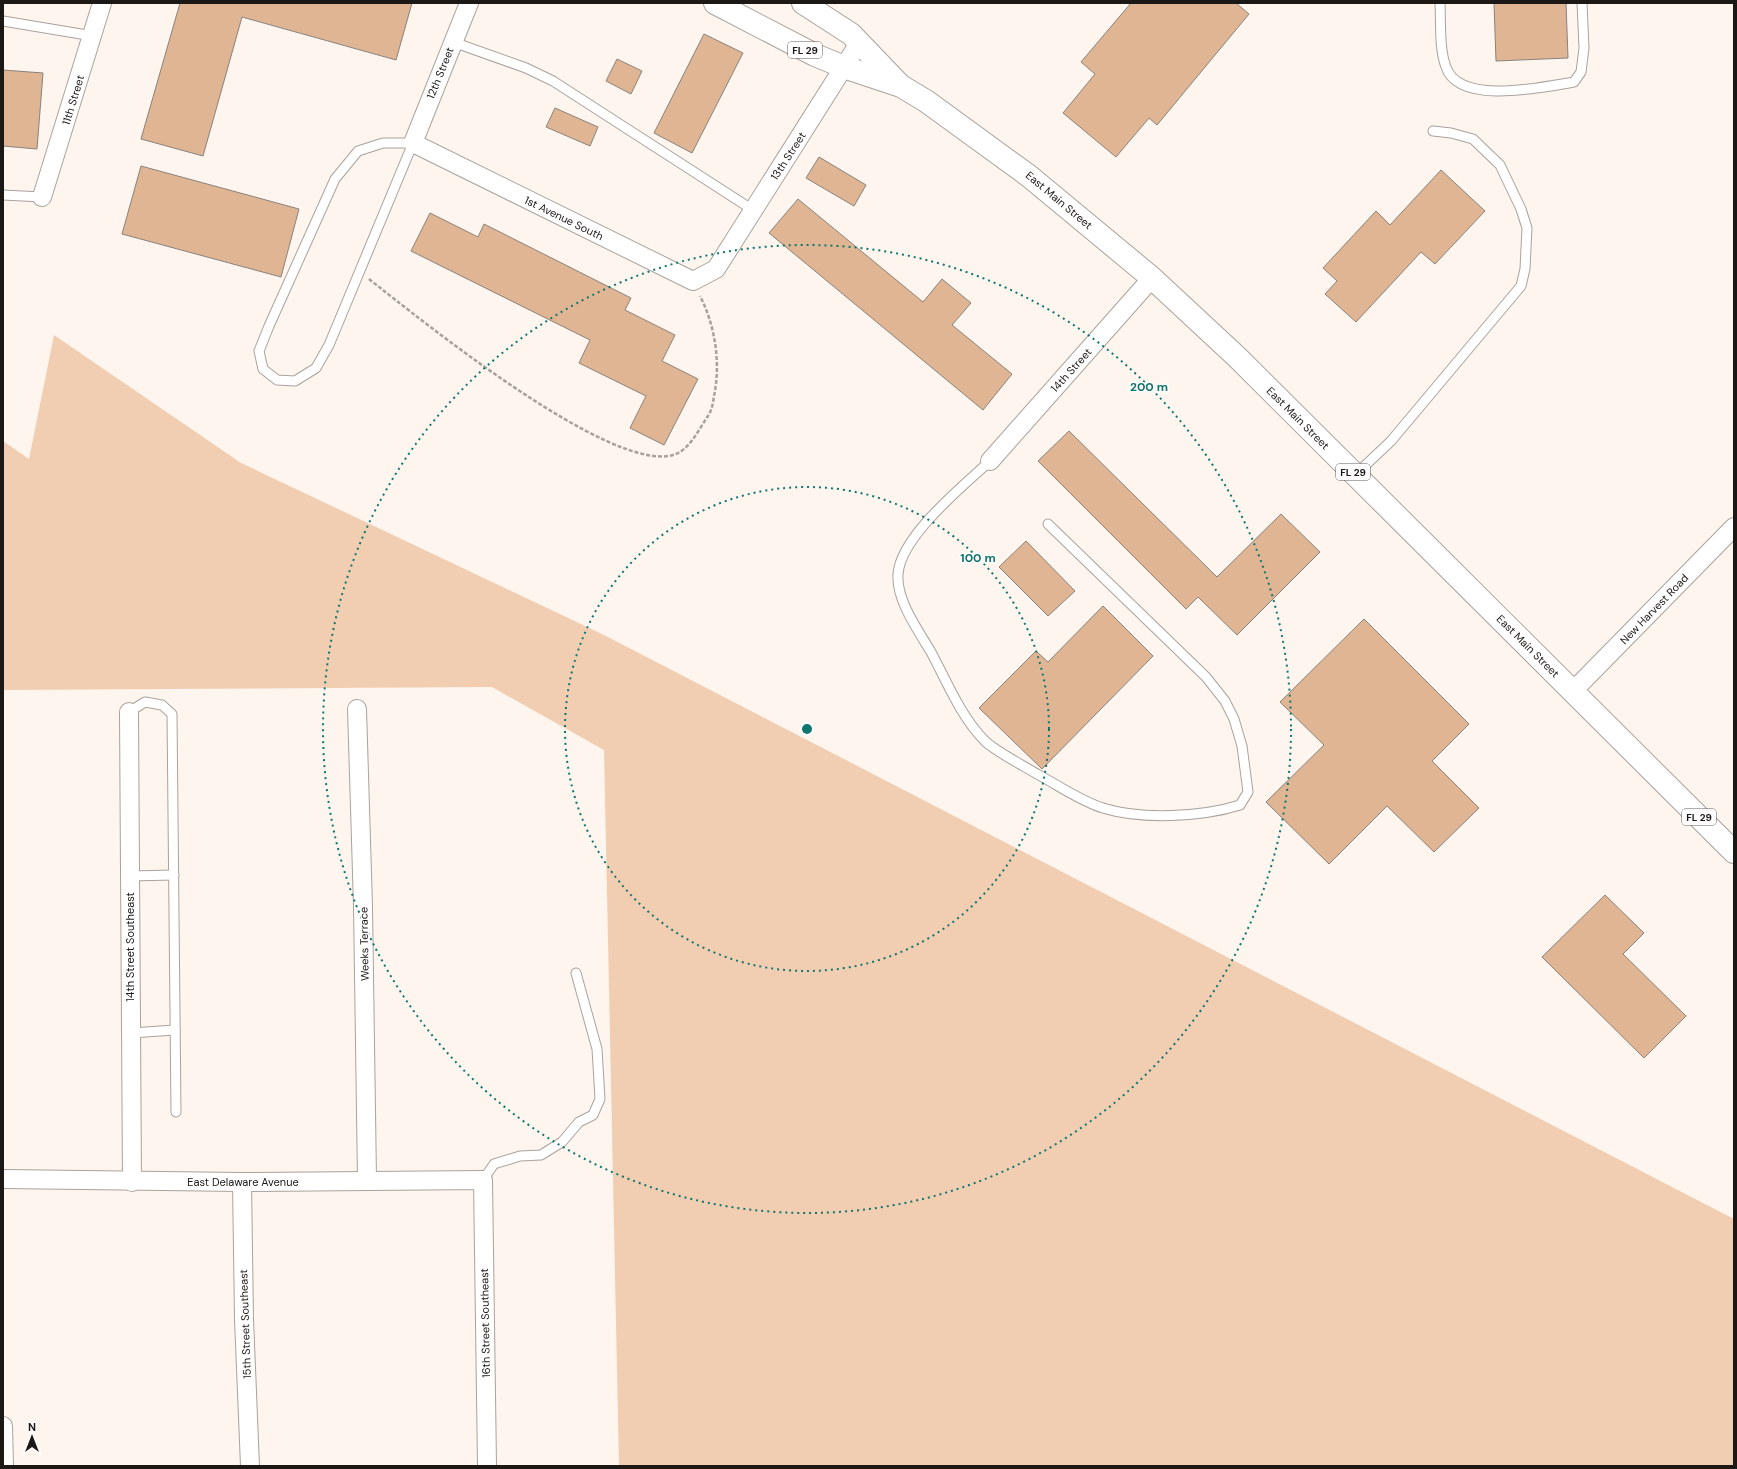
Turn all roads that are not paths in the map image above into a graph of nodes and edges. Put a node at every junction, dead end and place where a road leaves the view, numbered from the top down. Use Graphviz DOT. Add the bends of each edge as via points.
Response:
graph roads {
  1 [pos="102,3"];
  2 [pos="469,3"];
  3 [pos="715,3"];
  4 [pos="803,3"];
  5 [pos="1440,3"];
  6 [pos="1582,3"];
  7 [pos="3,21"];
  8 [pos="93,36"];
  9 [pos="453,42"];
  10 [pos="859,43"];
  11 [pos="844,68"];
  12 [pos="901,86"];
  13 [pos="1433,131"];
  14 [pos="413,143"];
  15 [pos="3,195"];
  16 [pos="42,197"];
  17 [pos="753,210"];
  18 [pos="716,269"];
  19 [pos="1152,278"];
  20 [pos="990,461"];
  21 [pos="1355,475"];
  22 [pos="1048,524"];
  23 [pos="1734,527"];
  24 [pos="1573,691"];
  25 [pos="357,709"];
  26 [pos="129,712"];
  27 [pos="1734,852"];
  28 [pos="174,875"];
  29 [pos="130,876"];
  30 [pos="576,973"];
  31 [pos="175,1030"];
  32 [pos="131,1033"];
  33 [pos="176,1112"];
  34 [pos="3,1180"];
  35 [pos="367,1180"];
  36 [pos="483,1180"];
  37 [pos="132,1182"];
  38 [pos="242,1182"];
  39 [pos="3,1426"];
  40 [pos="4,1466"];
  41 [pos="250,1466"];
  42 [pos="487,1466"];
  1 -- 8 [label="street, 11th Street"];
  2 -- 9 [label="street, 12th Street"];
  3 -- 11 [label="highway, East Main Street / FL 29" via="764,30"];
  4 -- 10 [label="highway, East Main Street / FL 29" via="841,27"];
  5 -- 6 [label="lane" via="1446,67 1453,79 1463,85 1490,92 1574,82 1581,72 1584,48"];
  7 -- 8 [label="lane"];
  8 -- 16 [label="street, 11th Street"];
  9 -- 14 [label="street, 12th Street"];
  9 -- 17 [label="lane" via="526,68 553,81"];
  10 -- 11 [label="street, 13th Street"];
  10 -- 12 [label="highway, East Main Street / FL 29"];
  11 -- 12 [label="highway, East Main Street / FL 29"];
  11 -- 17 [label="street, 13th Street"];
  12 -- 19 [label="highway, East Main Street / FL 29" via="926,101 1030,176"];
  13 -- 21 [label="lane" via="1473,139 1500,164 1521,208 1527,228 1525,269 1521,286 1391,441"];
  14 -- 14 [label="lane" via="329,345 316,368 294,381 277,380 263,369 259,351 335,179 358,151 383,143"];
  14 -- 18 [label="street, 1st Avenue South" via="693,281"];
  15 -- 16 [label="lane"];
  17 -- 18 [label="street, 13th Street"];
  19 -- 20 [label="street, 14th Street"];
  19 -- 21 [label="highway, East Main Street / FL 29" via="1237,356"];
  20 -- 22 [label="lane" via="919,529 903,552 898,574 901,597 967,719 986,742 1102,808 1135,815 1169,815 1223,810 1240,805 1248,792 1242,746 1234,719 1225,701 1206,677"];
  21 -- 24 [label="highway, East Main Street / FL 29"];
  23 -- 24 [label="street, New Harvest Road"];
  24 -- 27 [label="highway, East Main Street / FL 29"];
  25 -- 35 [label="street, Weeks Terrace"];
  26 -- 28 [label="lane" via="145,702 162,704 172,714"];
  26 -- 29 [label="street, 14th Street Southeast"];
  28 -- 29 [label="lane"];
  28 -- 31 [label="lane"];
  29 -- 32 [label="street, 14th Street Southeast"];
  30 -- 36 [label="lane" via="597,1048 600,1099 593,1115 579,1122 562,1142 541,1155 520,1156 494,1164"];
  31 -- 32 [label="lane"];
  31 -- 33 [label="lane"];
  32 -- 37 [label="street, 14th Street Southeast"];
  34 -- 37 [label="street, East Delaware Avenue"];
  35 -- 36 [label="street, East Delaware Avenue"];
  35 -- 38 [label="street, East Delaware Avenue"];
  36 -- 42 [label="street, 16th Street Southeast"];
  37 -- 38 [label="street, East Delaware Avenue"];
  38 -- 41 [label="street, 15th Street Southeast"];
  39 -- 40 [label="street"];
}
